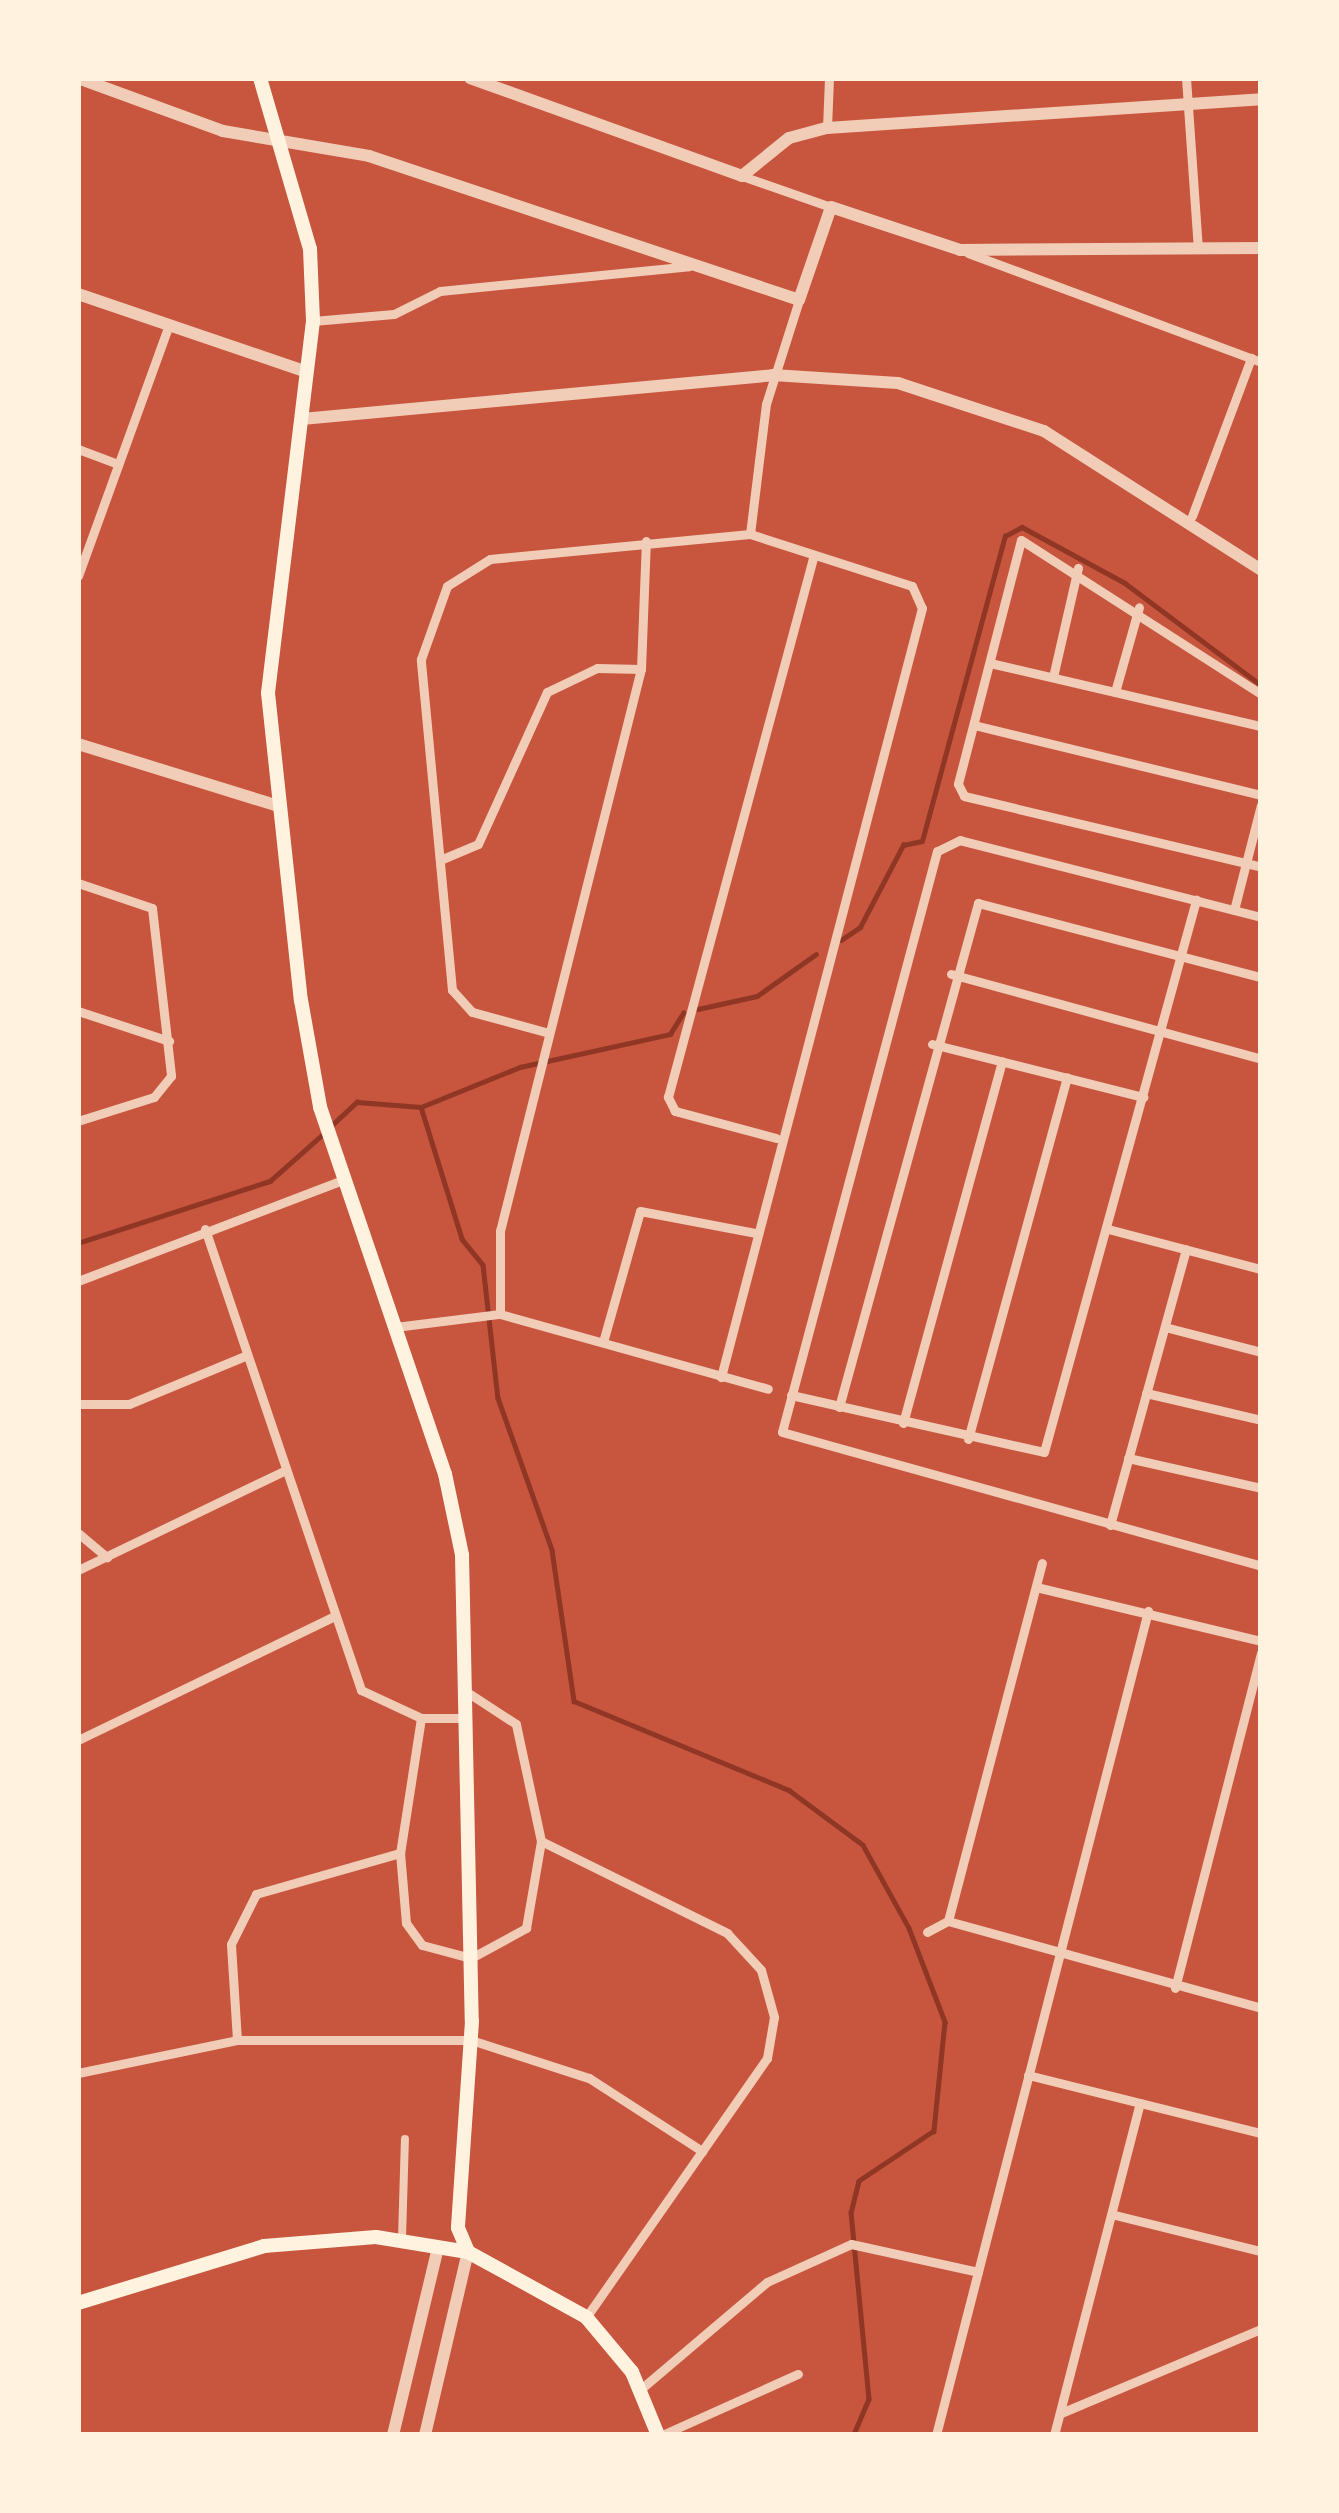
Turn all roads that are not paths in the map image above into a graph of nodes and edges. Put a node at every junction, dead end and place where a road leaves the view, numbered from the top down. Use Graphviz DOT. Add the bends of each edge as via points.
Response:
graph roads {
  1 [pos="78,78"];
  2 [pos="260,78"];
  3 [pos="470,78"];
  4 [pos="829,78"];
  5 [pos="1186,78"];
  6 [pos="1261,99"];
  7 [pos="1186,106"];
  8 [pos="827,128"];
  9 [pos="288,146"];
  10 [pos="742,176"];
  11 [pos="831,207"];
  12 [pos="1261,248"];
  13 [pos="960,250"];
  14 [pos="1198,250"];
  15 [pos="689,266"];
  16 [pos="78,293"];
  17 [pos="799,300"];
  18 [pos="313,322"];
  19 [pos="168,328"];
  20 [pos="1256,360"];
  21 [pos="307,372"];
  22 [pos="773,375"];
  23 [pos="302,419"];
  24 [pos="78,448"];
  25 [pos="118,464"];
  26 [pos="1192,517"];
  27 [pos="750,534"];
  28 [pos="646,541"];
  29 [pos="813,558"];
  30 [pos="1078,568"];
  31 [pos="1260,569"];
  32 [pos="78,576"];
  33 [pos="1139,607"];
  34 [pos="990,663"];
  35 [pos="640,670"];
  36 [pos="1053,677"];
  37 [pos="1115,692"];
  38 [pos="1261,694"];
  39 [pos="974,725"];
  40 [pos="1261,726"];
  41 [pos="78,744"];
  42 [pos="1261,795"];
  43 [pos="278,806"];
  44 [pos="1261,806"];
  45 [pos="440,860"];
  46 [pos="1246,864"];
  47 [pos="1261,867"];
  48 [pos="78,883"];
  49 [pos="1196,900"];
  50 [pos="1234,910"];
  51 [pos="1261,917"];
  52 [pos="1180,956"];
  53 [pos="951,974"];
  54 [pos="1261,977"];
  55 [pos="78,1012"];
  56 [pos="1162,1025"];
  57 [pos="549,1033"];
  58 [pos="169,1041"];
  59 [pos="932,1044"];
  60 [pos="1261,1059"];
  61 [pos="1002,1060"];
  62 [pos="1067,1077"];
  63 [pos="1143,1097"];
  64 [pos="78,1121"];
  65 [pos="776,1138"];
  66 [pos="344,1180"];
  67 [pos="205,1229"];
  68 [pos="1108,1229"];
  69 [pos="755,1233"];
  70 [pos="1186,1250"];
  71 [pos="1261,1269"];
  72 [pos="78,1281"];
  73 [pos="497,1313"];
  74 [pos="395,1327"];
  75 [pos="1165,1327"];
  76 [pos="603,1342"];
  77 [pos="1261,1352"];
  78 [pos="245,1356"];
  79 [pos="721,1377"];
  80 [pos="768,1389"];
  81 [pos="1146,1393"];
  82 [pos="791,1395"];
  83 [pos="78,1404"];
  84 [pos="839,1407"];
  85 [pos="1261,1420"];
  86 [pos="903,1423"];
  87 [pos="968,1439"];
  88 [pos="1128,1458"];
  89 [pos="284,1471"];
  90 [pos="1261,1488"];
  91 [pos="1109,1526"];
  92 [pos="78,1533"];
  93 [pos="107,1557"];
  94 [pos="1042,1563"];
  95 [pos="1261,1566"];
  96 [pos="78,1570"];
  97 [pos="1036,1587"];
  98 [pos="1148,1611"];
  99 [pos="333,1617"];
  100 [pos="1261,1641"];
  101 [pos="1261,1653"];
  102 [pos="466,1692"];
  103 [pos="421,1718"];
  104 [pos="467,1718"];
  105 [pos="78,1740"];
  106 [pos="541,1841"];
  107 [pos="400,1853"];
  108 [pos="948,1921"];
  109 [pos="926,1932"];
  110 [pos="471,1958"];
  111 [pos="1058,1958"];
  112 [pos="1175,1988"];
  113 [pos="1261,2008"];
  114 [pos="237,2040"];
  115 [pos="471,2040"];
  116 [pos="78,2073"];
  117 [pos="1028,2075"];
  118 [pos="1140,2103"];
  119 [pos="1261,2133"];
  120 [pos="405,2139"];
  121 [pos="702,2151"];
  122 [pos="1115,2216"];
  123 [pos="458,2228"];
  124 [pos="402,2238"];
  125 [pos="438,2247"];
  126 [pos="1261,2251"];
  127 [pos="468,2252"];
  128 [pos="978,2272"];
  129 [pos="78,2303"];
  130 [pos="586,2317"];
  131 [pos="1261,2329"];
  132 [pos="798,2374"];
  133 [pos="642,2388"];
  134 [pos="1061,2413"];
  135 [pos="393,2435"];
  136 [pos="424,2435"];
  137 [pos="660,2435"];
  138 [pos="936,2435"];
  139 [pos="1054,2435"];
  1 -- 9 [label="street"];
  2 -- 9 [label="main road"];
  3 -- 10 [label="street"];
  4 -- 8 [label="street"];
  5 -- 7 [label="street"];
  6 -- 7 [label="street"];
  7 -- 8 [label="street"];
  7 -- 14 [label="street"];
  8 -- 10 [label="street" via="767,150"];
  9 -- 15 [label="street" via="369,156"];
  9 -- 18 [label="main road"];
  10 -- 11 [label="street"];
  11 -- 13 [label="street"];
  11 -- 17 [label="street"];
  12 -- 14 [label="street"];
  13 -- 14 [label="street"];
  13 -- 20 [label="street"];
  15 -- 17 [label="street"];
  15 -- 18 [label="street" via="440,291 394,314"];
  16 -- 19 [label="street"];
  17 -- 22 [label="street"];
  18 -- 21 [label="main road"];
  19 -- 21 [label="street"];
  19 -- 25 [label="street"];
  20 -- 26 [label="street"];
  21 -- 23 [label="main road"];
  22 -- 23 [label="street"];
  22 -- 26 [label="street" via="866,379 974,404"];
  22 -- 27 [label="street"];
  23 -- 43 [label="main road" via="269,662"];
  24 -- 25 [label="street"];
  25 -- 32 [label="street"];
  26 -- 31 [label="street"];
  27 -- 28 [label="street"];
  27 -- 29 [label="street"];
  28 -- 35 [label="street"];
  28 -- 45 [label="street" via="490,559 447,586 421,659"];
  29 -- 65 [label="street" via="912,586 922,608"];
  29 -- 65 [label="street" via="668,1097 675,1111"];
  30 -- 33 [label="street"];
  30 -- 34 [label="street" via="1022,540"];
  30 -- 36 [label="street"];
  33 -- 37 [label="street"];
  33 -- 38 [label="street"];
  34 -- 36 [label="street"];
  34 -- 39 [label="street"];
  35 -- 45 [label="street" via="597,668 548,692 478,844"];
  35 -- 57 [label="street"];
  36 -- 37 [label="street"];
  37 -- 40 [label="street"];
  39 -- 42 [label="street"];
  39 -- 46 [label="street" via="964,796"];
  41 -- 43 [label="street"];
  43 -- 66 [label="main road" via="320,1107"];
  44 -- 46 [label="street"];
  45 -- 57 [label="street" via="459,1004"];
  46 -- 47 [label="street"];
  46 -- 50 [label="street"];
  48 -- 58 [label="street" via="152,908"];
  49 -- 50 [label="street"];
  49 -- 52 [label="street"];
  49 -- 82 [label="street" via="960,840 937,851"];
  50 -- 51 [label="street"];
  52 -- 53 [label="street" via="977,903"];
  52 -- 54 [label="street"];
  52 -- 56 [label="street"];
  53 -- 56 [label="street"];
  53 -- 59 [label="street"];
  55 -- 58 [label="street"];
  56 -- 60 [label="street"];
  56 -- 63 [label="street"];
  57 -- 73 [label="street" via="500,1232"];
  58 -- 64 [label="street" via="164,1091"];
  59 -- 61 [label="street"];
  59 -- 84 [label="street"];
  61 -- 62 [label="street"];
  61 -- 86 [label="street"];
  62 -- 63 [label="street"];
  62 -- 87 [label="street"];
  63 -- 68 [label="street"];
  65 -- 69 [label="street"];
  66 -- 67 [label="street"];
  66 -- 74 [label="main road"];
  67 -- 72 [label="street"];
  67 -- 78 [label="street"];
  68 -- 70 [label="street"];
  68 -- 87 [label="street" via="1044,1452"];
  69 -- 76 [label="street" via="644,1209"];
  69 -- 79 [label="street"];
  70 -- 71 [label="street"];
  70 -- 75 [label="street"];
  73 -- 74 [label="street"];
  73 -- 76 [label="street"];
  74 -- 102 [label="main road" via="457,1530"];
  75 -- 77 [label="street"];
  75 -- 81 [label="street"];
  76 -- 79 [label="street"];
  78 -- 83 [label="street" via="129,1404"];
  78 -- 89 [label="street"];
  79 -- 80 [label="street"];
  81 -- 85 [label="street"];
  81 -- 88 [label="street"];
  82 -- 84 [label="street"];
  82 -- 91 [label="street" via="783,1438"];
  84 -- 86 [label="street"];
  86 -- 87 [label="street"];
  88 -- 90 [label="street"];
  88 -- 91 [label="street"];
  89 -- 93 [label="street"];
  89 -- 99 [label="street"];
  91 -- 95 [label="street"];
  92 -- 93 [label="street"];
  93 -- 96 [label="street"];
  94 -- 97 [label="street"];
  97 -- 98 [label="street"];
  97 -- 108 [label="street"];
  98 -- 100 [label="street"];
  98 -- 111 [label="street"];
  99 -- 103 [label="street" via="361,1690"];
  99 -- 105 [label="street"];
  101 -- 112 [label="street"];
  102 -- 104 [label="main road"];
  102 -- 106 [label="street" via="516,1724"];
  103 -- 104 [label="street"];
  103 -- 107 [label="street"];
  104 -- 110 [label="main road"];
  106 -- 110 [label="street" via="526,1928"];
  106 -- 121 [label="street" via="712,1923 761,1970 772,2047"];
  107 -- 110 [label="street" via="406,1923 422,1946"];
  107 -- 114 [label="street" via="252,1899 231,1944"];
  108 -- 109 [label="street"];
  108 -- 111 [label="street"];
  110 -- 115 [label="main road"];
  111 -- 112 [label="street"];
  111 -- 117 [label="street"];
  112 -- 113 [label="street"];
  114 -- 115 [label="street"];
  114 -- 116 [label="street"];
  115 -- 121 [label="street" via="589,2078"];
  115 -- 123 [label="main road"];
  117 -- 118 [label="street"];
  117 -- 128 [label="street"];
  118 -- 119 [label="street"];
  118 -- 122 [label="street"];
  120 -- 124 [label="street"];
  121 -- 130 [label="street"];
  122 -- 126 [label="street"];
  122 -- 134 [label="street"];
  123 -- 125 [label="main road"];
  123 -- 127 [label="main road"];
  124 -- 125 [label="main road"];
  124 -- 129 [label="main road" via="219,2254"];
  125 -- 127 [label="main road"];
  125 -- 135 [label="street"];
  127 -- 130 [label="main road"];
  127 -- 136 [label="street"];
  128 -- 133 [label="street" via="851,2243 767,2282"];
  128 -- 138 [label="street"];
  130 -- 133 [label="main road"];
  131 -- 134 [label="street"];
  132 -- 137 [label="street"];
  133 -- 137 [label="main road"];
  134 -- 139 [label="street"];
}
